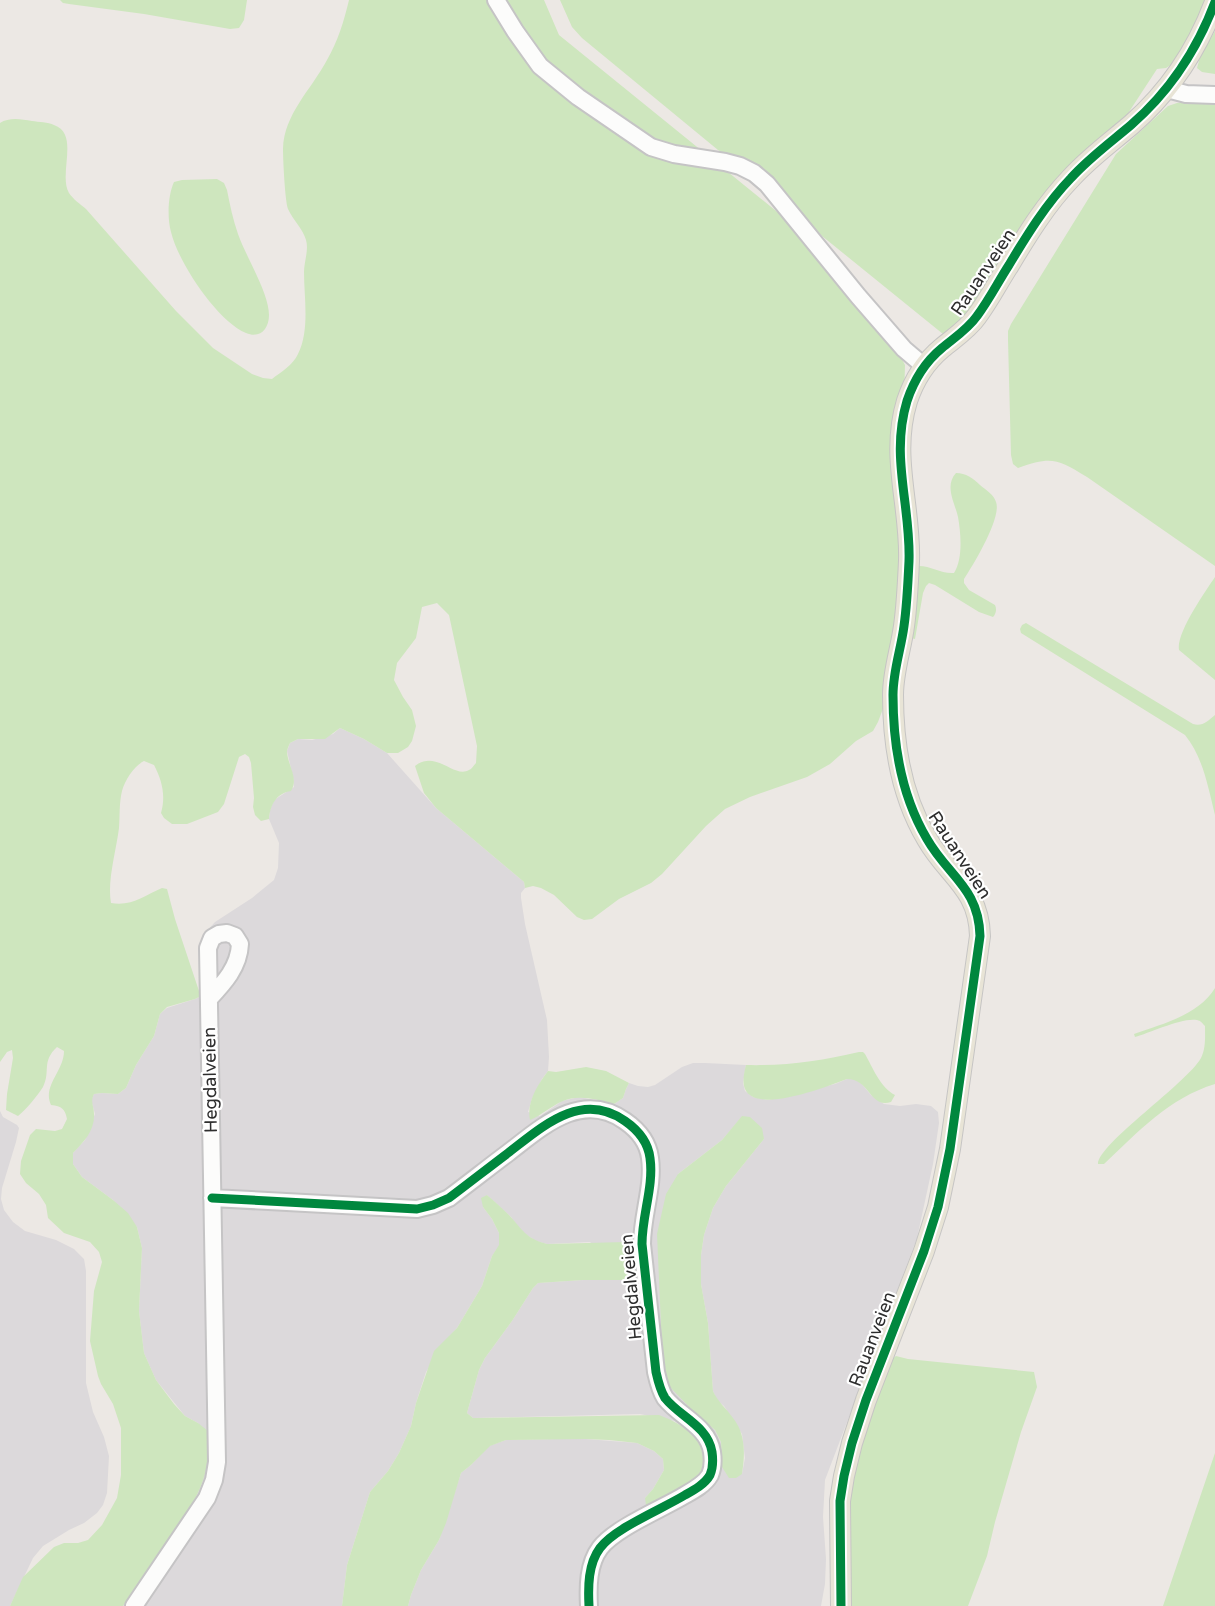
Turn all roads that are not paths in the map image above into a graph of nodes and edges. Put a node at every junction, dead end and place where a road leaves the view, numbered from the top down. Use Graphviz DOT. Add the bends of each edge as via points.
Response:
graph roads {
  1 [pos="496,0"];
  2 [pos="1215,2"];
  3 [pos="1167,89"];
  4 [pos="1215,95"];
  5 [pos="924,366"];
  6 [pos="209,999"];
  7 [pos="212,1198"];
  8 [pos="134,1606"];
  9 [pos="589,1606"];
  10 [pos="841,1606"];
  1 -- 5 [label="street" via="540,66 614,122 651,147 740,166 767,184 858,296"];
  2 -- 3 [label="main road, Rauanveien" via="1195,47"];
  3 -- 4 [label="street"];
  3 -- 5 [label="main road, Rauanveien" via="1070,178 1026,236 978,316"];
  5 -- 10 [label="main road, Rauanveien" via="907,403 901,436 909,560 904,626 893,684 894,722 912,809 928,843 971,897 979,918 980,942 938,1207 866,1400 845,1470 840,1501"];
  6 -- 7 [label="street, Hegdalveien"];
  7 -- 8 [label="street, Hegdalveien" via="218,1450 214,1480 207,1498"];
  7 -- 9 [label="street, Hegdalveien" via="417,1209 449,1198 548,1122 568,1113 604,1111 637,1131 650,1157 642,1244 656,1372 664,1397 708,1438 712,1464 710,1474 695,1489 629,1525 599,1548 590,1574"];
}
